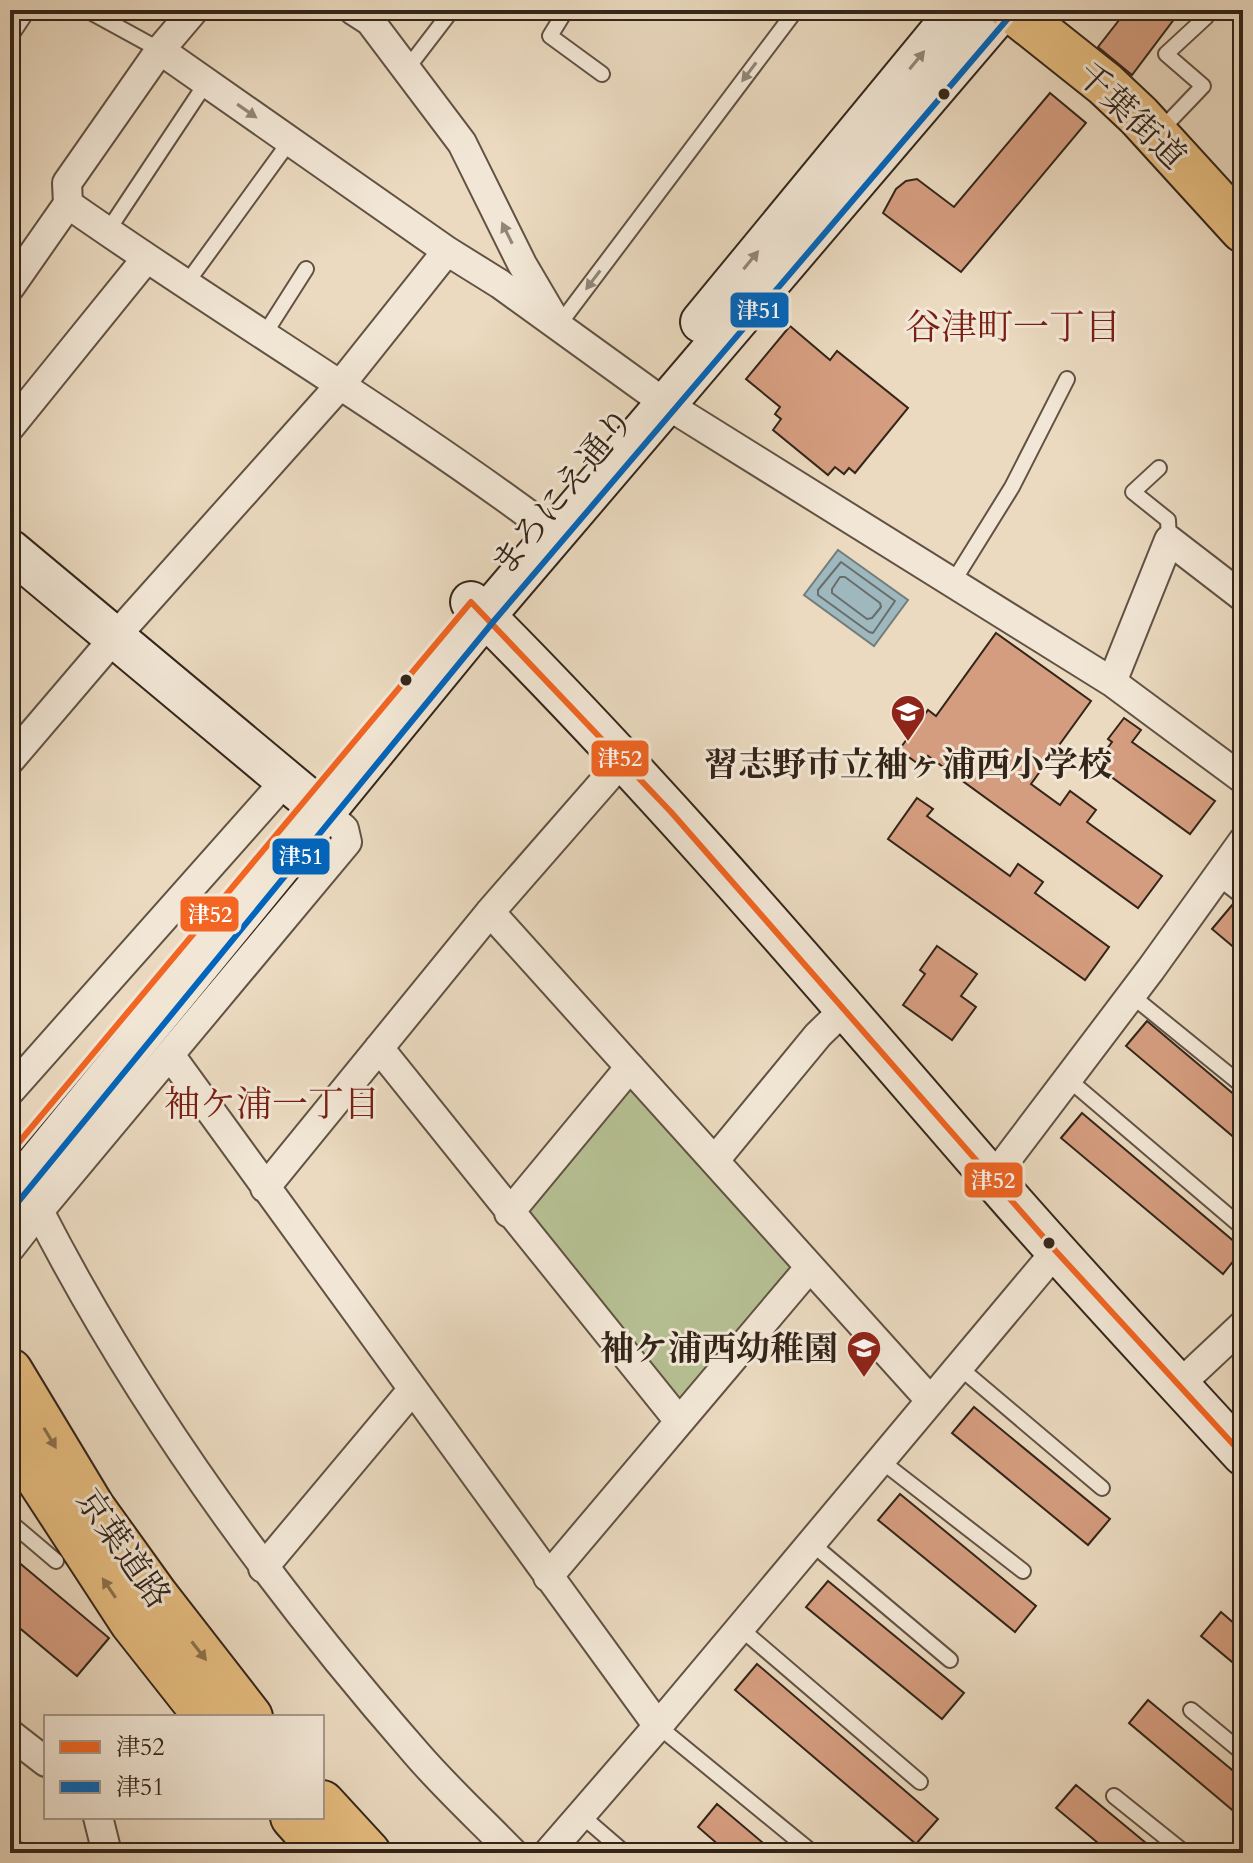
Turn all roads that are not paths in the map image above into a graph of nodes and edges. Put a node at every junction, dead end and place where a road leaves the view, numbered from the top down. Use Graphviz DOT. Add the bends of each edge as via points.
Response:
graph roads {
  1 [pos="28,10"];
  2 [pos="87,10"];
  3 [pos="194,10"];
  4 [pos="353,10"];
  5 [pos="452,10"];
  6 [pos="566,10"];
  7 [pos="796,10"];
  8 [pos="958,10"];
  9 [pos="1002,10"];
  10 [pos="1012,10"];
  11 [pos="1206,17"];
  12 [pos="10,37"];
  13 [pos="160,50"];
  14 [pos="406,70"];
  15 [pos="602,74"];
  16 [pos="206,83"];
  17 [pos="1156,135"];
  18 [pos="290,141"];
  19 [pos="68,204"];
  20 [pos="1243,230"];
  21 [pos="107,232"];
  22 [pos="447,251"];
  23 [pos="146,259"];
  24 [pos="522,264"];
  25 [pos="306,269"];
  26 [pos="186,284"];
  27 [pos="500,284"];
  28 [pos="10,287"];
  29 [pos="558,326"];
  30 [pos="264,335"];
  31 [pos="1067,379"];
  32 [pos="341,384"];
  33 [pos="656,396"];
  34 [pos="10,427"];
  35 [pos="1159,468"];
  36 [pos="546,527"];
  37 [pos="1169,540"];
  38 [pos="10,550"];
  39 [pos="953,582"];
  40 [pos="1243,597"];
  41 [pos="478,609"];
  42 [pos="115,637"];
  43 [pos="1112,682"];
  44 [pos="10,760"];
  45 [pos="622,761"];
  46 [pos="1243,779"];
  47 [pos="306,797"];
  48 [pos="1243,841"];
  49 [pos="1217,877"];
  50 [pos="1243,897"];
  51 [pos="490,912"];
  52 [pos="1131,995"];
  53 [pos="847,1007"];
  54 [pos="379,1048"];
  55 [pos="170,1055"];
  56 [pos="630,1067"];
  57 [pos="1068,1079"];
  58 [pos="1243,1086"];
  59 [pos="10,1091"];
  60 [pos="10,1153"];
  61 [pos="715,1160"];
  62 [pos="992,1179"];
  63 [pos="265,1188"];
  64 [pos="25,1204"];
  65 [pos="509,1213"];
  66 [pos="1243,1228"];
  67 [pos="10,1248"];
  68 [pos="1057,1250"];
  69 [pos="810,1267"];
  70 [pos="1243,1325"];
  71 [pos="959,1367"];
  72 [pos="10,1371"];
  73 [pos="1179,1385"];
  74 [pos="413,1389"];
  75 [pos="930,1400"];
  76 [pos="679,1421"];
  77 [pos="10,1435"];
  78 [pos="1243,1455"];
  79 [pos="880,1460"];
  80 [pos="1102,1488"];
  81 [pos="10,1522"];
  82 [pos="811,1543"];
  83 [pos="56,1561"];
  84 [pos="263,1568"];
  85 [pos="1023,1571"];
  86 [pos="548,1577"];
  87 [pos="740,1628"];
  88 [pos="950,1660"];
  89 [pos="1191,1710"];
  90 [pos="205,1715"];
  91 [pos="248,1715"];
  92 [pos="658,1726"];
  93 [pos="10,1734"];
  94 [pos="1243,1753"];
  95 [pos="44,1760"];
  96 [pos="920,1782"];
  97 [pos="1114,1796"];
  98 [pos="324,1805"];
  99 [pos="581,1815"];
  100 [pos="295,1819"];
  101 [pos="103,1837"];
  102 [pos="10,1846"];
  103 [pos="25,1853"];
  104 [pos="130,1853"];
  105 [pos="325,1853"];
  106 [pos="368,1853"];
  107 [pos="513,1853"];
  108 [pos="548,1853"];
  109 [pos="625,1853"];
  110 [pos="813,1853"];
  111 [pos="1185,1853"];
  1 -- 12 [label="lane"];
  2 -- 13 [label="lane"];
  3 -- 13 [label="street"];
  4 -- 14 [label="street" via="370,21"];
  5 -- 14 [label="lane"];
  6 -- 15 [label="lane" via="550,36"];
  7 -- 29 [label="lane, one-way"];
  33 -- 8 [label="street, まろにえ通り, one-way"];
  9 -- 33 [label="street, まろにえ通り"];
  10 -- 17 [label="highway, 千葉街道" via="1105,84"];
  11 -- 17 [label="lane" via="1166,54 1203,86"];
  13 -- 16 [label="street"];
  13 -- 19 [label="street" via="67,183"];
  24 -- 14 [label="street, one-way" via="462,143"];
  16 -- 18 [label="street, one-way"];
  16 -- 21 [label="lane"];
  17 -- 20 [label="highway, 千葉街道"];
  18 -- 22 [label="street"];
  18 -- 26 [label="lane"];
  19 -- 21 [label="street"];
  19 -- 28 [label="street"];
  21 -- 23 [label="street"];
  22 -- 27 [label="street"];
  22 -- 32 [label="street"];
  23 -- 26 [label="street"];
  23 -- 34 [label="street"];
  24 -- 27 [label="street"];
  24 -- 29 [label="street"];
  25 -- 30 [label="lane"];
  26 -- 30 [label="street"];
  27 -- 29 [label="street"];
  29 -- 33 [label="street"];
  30 -- 32 [label="street"];
  31 -- 39 [label="lane" via="1012,487"];
  32 -- 36 [label="street"];
  32 -- 42 [label="street"];
  33 -- 36 [label="street, まろにえ通り"];
  33 -- 39 [label="street"];
  35 -- 37 [label="lane" via="1133,492 1168,520"];
  36 -- 41 [label="street, まろにえ通り"];
  37 -- 40 [label="street"];
  37 -- 43 [label="street"];
  38 -- 42 [label="street"];
  39 -- 43 [label="street"];
  41 -- 45 [label="street"];
  41 -- 47 [label="street, まろにえ通り"];
  42 -- 44 [label="street"];
  42 -- 47 [label="street"];
  43 -- 46 [label="street"];
  45 -- 51 [label="street"];
  45 -- 53 [label="street"];
  47 -- 55 [label="street" via="344,829 347,842"];
  47 -- 59 [label="street" via="261,805"];
  47 -- 60 [label="street, まろにえ通り"];
  47 -- 64 [label="street, まろにえ通り"];
  48 -- 49 [label="street"];
  49 -- 50 [label="lane"];
  49 -- 52 [label="street"];
  51 -- 54 [label="street"];
  51 -- 56 [label="street"];
  52 -- 57 [label="street"];
  52 -- 58 [label="lane"];
  53 -- 61 [label="street"];
  53 -- 62 [label="street"];
  54 -- 63 [label="street"];
  54 -- 65 [label="street"];
  55 -- 63 [label="street"];
  55 -- 64 [label="street"];
  56 -- 61 [label="street"];
  56 -- 65 [label="street"];
  57 -- 62 [label="street"];
  57 -- 66 [label="lane"];
  61 -- 69 [label="street"];
  62 -- 68 [label="street"];
  63 -- 74 [label="street"];
  64 -- 67 [label="street"];
  64 -- 84 [label="street" via="207,1491"];
  65 -- 76 [label="street"];
  68 -- 71 [label="street"];
  68 -- 73 [label="street"];
  69 -- 75 [label="street"];
  69 -- 76 [label="street"];
  70 -- 73 [label="street"];
  71 -- 75 [label="street"];
  71 -- 80 [label="lane"];
  72 -- 91 [label="highway, 京葉道路, one-way" via="92,1507"];
  73 -- 78 [label="street"];
  74 -- 84 [label="street"];
  74 -- 86 [label="street"];
  75 -- 79 [label="street"];
  76 -- 86 [label="street"];
  90 -- 77 [label="highway, 京葉道路, one-way" via="132,1622"];
  79 -- 82 [label="street"];
  79 -- 85 [label="lane"];
  81 -- 83 [label="lane"];
  82 -- 87 [label="street"];
  82 -- 88 [label="lane"];
  84 -- 107 [label="street" via="417,1755"];
  86 -- 92 [label="street"];
  87 -- 92 [label="street"];
  87 -- 96 [label="lane"];
  89 -- 94 [label="lane"];
  92 -- 99 [label="street"];
  92 -- 110 [label="lane"];
  93 -- 95 [label="street"];
  97 -- 111 [label="lane"];
  98 -- 106 [label="highway"];
  99 -- 108 [label="street"];
  99 -- 109 [label="lane"];
  100 -- 105 [label="highway"];
  101 -- 104 [label="street"];
  102 -- 103 [label="lane"];
}
